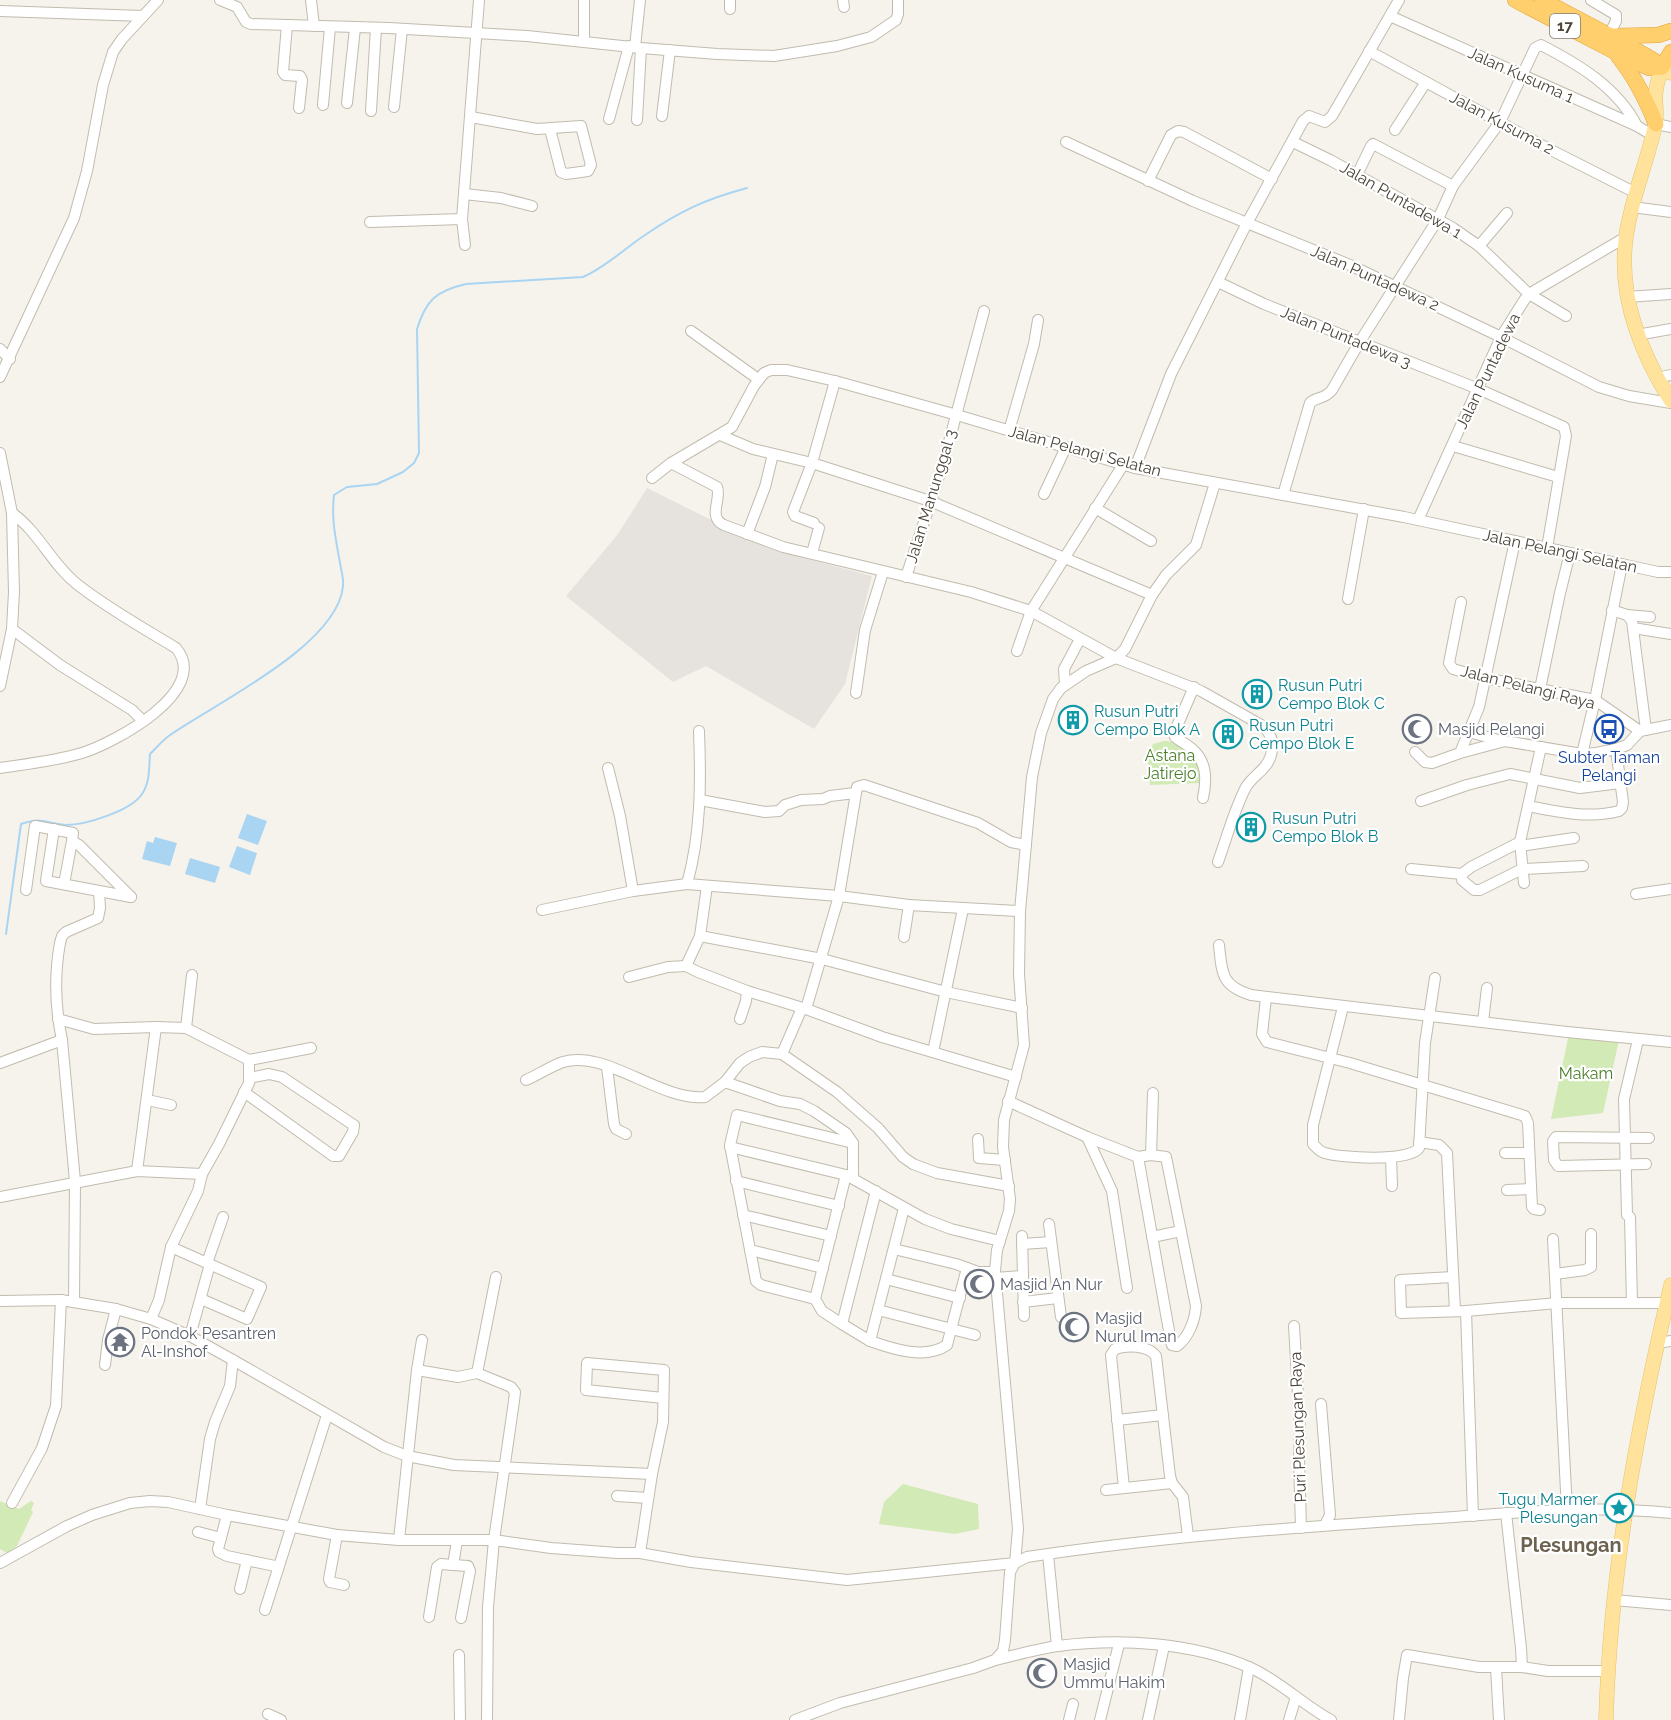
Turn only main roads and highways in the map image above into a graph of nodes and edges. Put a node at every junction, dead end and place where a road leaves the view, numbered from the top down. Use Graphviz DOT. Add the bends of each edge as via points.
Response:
graph roads {
  1 [pos="1515,0"];
  2 [pos="1542,0"];
  3 [pos="1671,31"];
  4 [pos="1610,35"];
  5 [pos="1615,52"];
  6 [pos="1671,52"];
  7 [pos="1666,70"];
  8 [pos="1660,129"];
  9 [pos="1671,402"];
  10 [pos="1671,1285"];
  11 [pos="1664,1342"];
  12 [pos="1606,1720"];
  1 -- 5 [label="highway, 17"];
  2 -- 4 [label="highway, 17"];
  3 -- 4 [label="highway, 17" via="1658,35"];
  4 -- 7 [label="highway, 17"];
  5 -- 7 [label="highway, 17" via="1649,68"];
  5 -- 8 [label="highway" via="1635,78"];
  6 -- 7 [label="highway"];
  7 -- 8 [label="main road" via="1656,90"];
  8 -- 9 [label="main road" via="1634,200 1626,237 1627,297 1637,335"];
  10 -- 11 [label="main road"];
  11 -- 12 [label="main road" via="1636,1450 1614,1600"];
}
